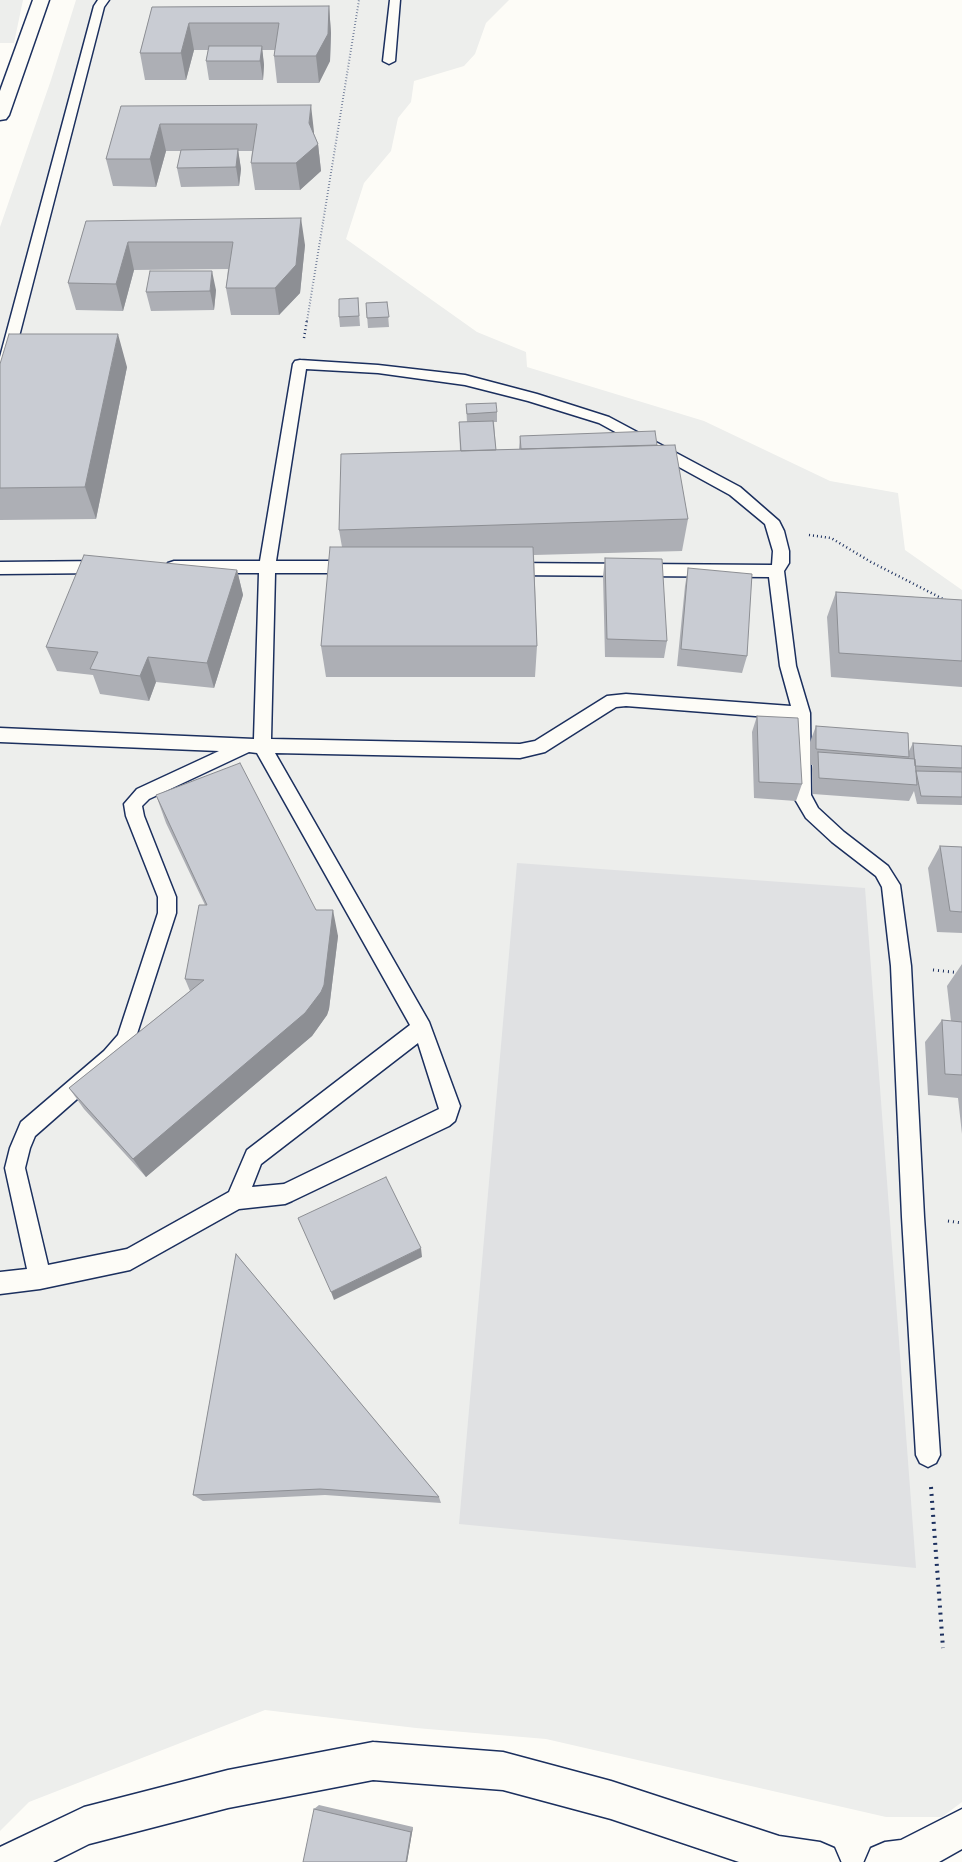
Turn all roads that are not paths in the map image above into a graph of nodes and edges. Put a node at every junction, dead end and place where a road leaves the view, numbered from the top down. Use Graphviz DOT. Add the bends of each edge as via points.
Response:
graph roads {
  1 [pos="41,0"];
  2 [pos="104,0"];
  3 [pos="395,0"];
  4 [pos="389,61"];
  5 [pos="0,115"];
  6 [pos="0,383"];
  7 [pos="267,566"];
  8 [pos="119,567"];
  9 [pos="158,567"];
  10 [pos="366,567"];
  11 [pos="0,568"];
  12 [pos="495,569"];
  13 [pos="776,570"];
  14 [pos="802,713"];
  15 [pos="0,735"];
  16 [pos="254,746"];
  17 [pos="422,1028"];
  18 [pos="236,1199"];
  19 [pos="40,1278"];
  20 [pos="0,1283"];
  21 [pos="928,1455"];
  22 [pos="962,1828"];
  23 [pos="12,1862"];
  24 [pos="820,1862"];
  25 [pos="885,1862"];
  1 -- 5 [label="street"];
  2 -- 6 [label="lane" via="99,6"];
  3 -- 4 [label="lane"];
  7 -- 9 [label="lane"];
  7 -- 10 [label="lane"];
  7 -- 13 [label="lane" via="300,364 378,368 465,380 604,420 735,491 771,521 781,551"];
  7 -- 16 [label="lane"];
  8 -- 11 [label="lane"];
  12 -- 13 [label="lane"];
  13 -- 14 [label="lane" via="788,666"];
  14 -- 16 [label="lane" via="626,700 613,701 539,747 520,751"];
  14 -- 21 [label="lane" via="802,796 812,813 882,871 891,885 901,966"];
  15 -- 16 [label="lane"];
  16 -- 17 [label="lane"];
  16 -- 19 [label="lane" via="143,794 133,804 167,897 167,913 126,1040 111,1057 28,1129 20,1148 15,1168"];
  17 -- 18 [label="lane" via="254,1157"];
  17 -- 18 [label="lane" via="450,1106 448,1114 285,1194"];
  18 -- 19 [label="lane" via="130,1259"];
  19 -- 20 [label="lane"];
  22 -- 25 [label="street" via="906,1859"];
  23 -- 24 [label="street" via="84,1826 228,1789 373,1761 503,1771 611,1800 779,1856"];
}
